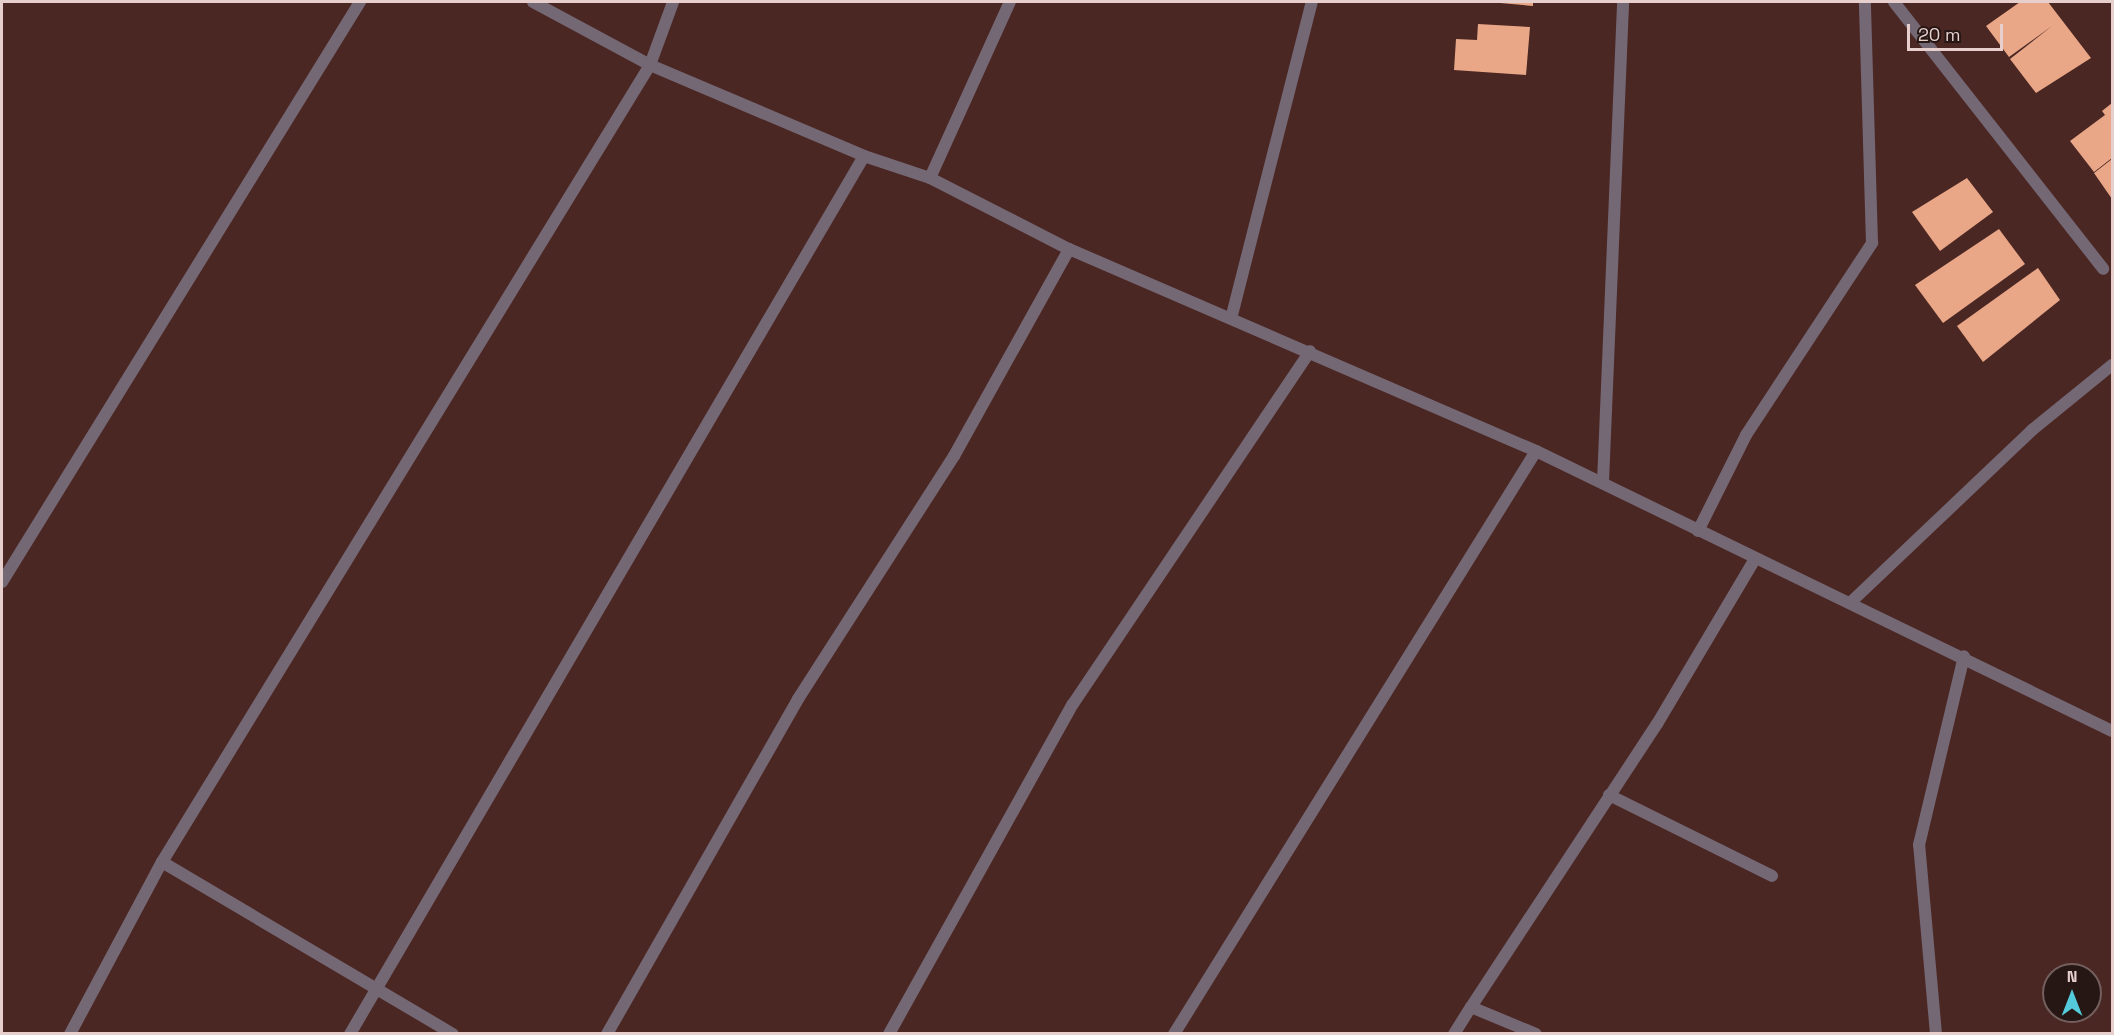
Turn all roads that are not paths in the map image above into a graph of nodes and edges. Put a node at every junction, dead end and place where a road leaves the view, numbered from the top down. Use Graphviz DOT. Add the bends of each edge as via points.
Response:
graph roads {
  1 [pos="360,2"];
  2 [pos="533,2"];
  3 [pos="673,2"];
  4 [pos="1010,2"];
  5 [pos="1312,2"];
  6 [pos="1623,2"];
  7 [pos="1865,2"];
  8 [pos="1894,2"];
  9 [pos="650,64"];
  10 [pos="864,156"];
  11 [pos="930,178"];
  12 [pos="1069,249"];
  13 [pos="2103,269"];
  14 [pos="1232,315"];
  15 [pos="1310,351"];
  16 [pos="2112,365"];
  17 [pos="1536,451"];
  18 [pos="1603,482"];
  19 [pos="1698,531"];
  20 [pos="1755,559"];
  21 [pos="2,582"];
  22 [pos="1851,602"];
  23 [pos="1964,656"];
  24 [pos="2112,731"];
  25 [pos="1609,795"];
  26 [pos="162,862"];
  27 [pos="1772,876"];
  28 [pos="374,987"];
  29 [pos="1471,1006"];
  30 [pos="70,1034"];
  31 [pos="350,1034"];
  32 [pos="453,1034"];
  33 [pos="607,1034"];
  34 [pos="889,1034"];
  35 [pos="1174,1034"];
  36 [pos="1454,1034"];
  37 [pos="1536,1034"];
  38 [pos="1936,1034"];
  1 -- 21 [label="street"];
  2 -- 9 [label="street"];
  3 -- 9 [label="street"];
  4 -- 11 [label="street"];
  5 -- 14 [label="street"];
  6 -- 18 [label="street"];
  7 -- 19 [label="street" via="1872,243 1746,435"];
  8 -- 13 [label="street"];
  9 -- 10 [label="street"];
  9 -- 26 [label="street"];
  10 -- 11 [label="street"];
  10 -- 28 [label="street"];
  11 -- 12 [label="street"];
  12 -- 14 [label="street"];
  12 -- 33 [label="street" via="954,456 798,699"];
  14 -- 15 [label="street"];
  15 -- 17 [label="street"];
  15 -- 34 [label="street" via="1073,704"];
  16 -- 22 [label="street" via="2032,430"];
  17 -- 18 [label="street"];
  17 -- 35 [label="street"];
  18 -- 19 [label="street"];
  19 -- 20 [label="street"];
  20 -- 22 [label="street"];
  20 -- 25 [label="street"];
  22 -- 23 [label="street"];
  23 -- 24 [label="street"];
  23 -- 38 [label="street" via="1919,845"];
  25 -- 27 [label="street"];
  25 -- 29 [label="street"];
  26 -- 28 [label="street"];
  26 -- 30 [label="street"];
  28 -- 31 [label="street"];
  28 -- 32 [label="street"];
  29 -- 36 [label="street"];
  29 -- 37 [label="street"];
}
